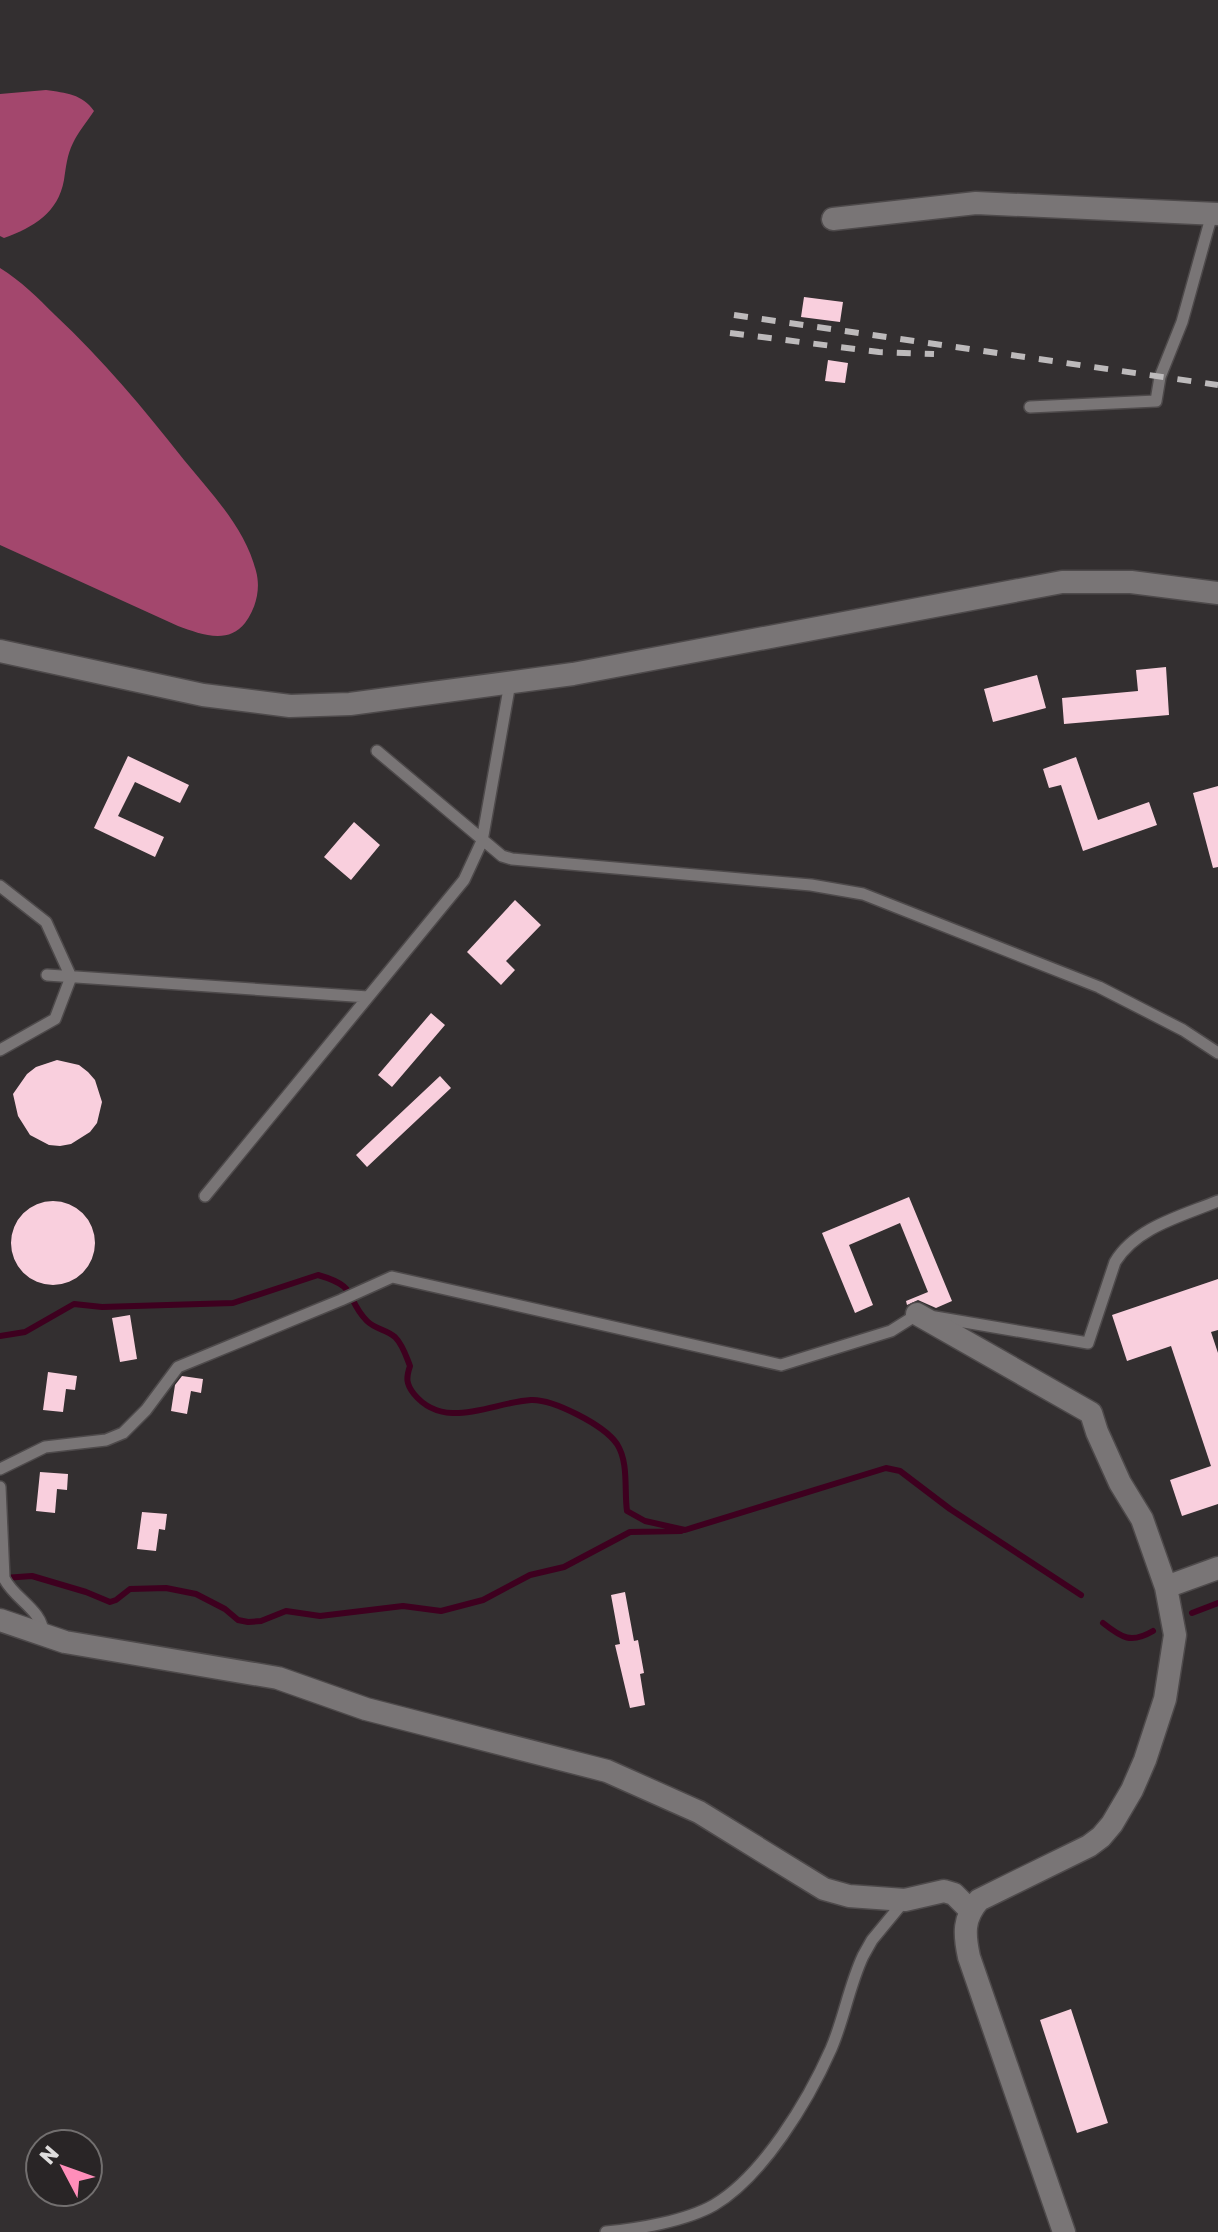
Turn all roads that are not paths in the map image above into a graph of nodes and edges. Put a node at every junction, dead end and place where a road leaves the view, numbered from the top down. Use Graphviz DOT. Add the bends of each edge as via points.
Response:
graph roads {
  1 [pos="1215,214"];
  2 [pos="833,219"];
  3 [pos="1030,407"];
  4 [pos="1218,593"];
  5 [pos="0,651"];
  6 [pos="510,683"];
  7 [pos="377,751"];
  8 [pos="482,841"];
  9 [pos="0,886"];
  10 [pos="47,975"];
  11 [pos="71,977"];
  12 [pos="368,997"];
  13 [pos="0,1050"];
  14 [pos="1218,1053"];
  15 [pos="205,1196"];
  16 [pos="1218,1201"];
  17 [pos="917,1314"];
  18 [pos="0,1469"];
  19 [pos="0,1487"];
  20 [pos="1218,1568"];
  21 [pos="1166,1587"];
  22 [pos="0,1620"];
  23 [pos="43,1635"];
  24 [pos="905,1900"];
  25 [pos="970,1910"];
  26 [pos="606,2232"];
  27 [pos="1064,2232"];
  1 -- 2 [label="street" via="985,203"];
  1 -- 3 [label="lane" via="1156,401"];
  4 -- 6 [label="street" via="1131,582 1062,582"];
  5 -- 6 [label="street" via="203,695 290,706 380,701"];
  6 -- 8 [label="lane"];
  7 -- 8 [label="lane"];
  8 -- 12 [label="lane" via="464,880"];
  8 -- 14 [label="lane" via="512,859 863,894 1099,987"];
  9 -- 11 [label="lane" via="46,922"];
  10 -- 11 [label="lane"];
  11 -- 12 [label="lane"];
  11 -- 13 [label="lane" via="55,1019"];
  12 -- 15 [label="lane"];
  16 -- 17 [label="lane" via="1132,1240 1115,1262 1088,1343"];
  17 -- 18 [label="lane" via="891,1331 781,1365 392,1277 178,1367 123,1433 45,1447"];
  17 -- 21 [label="street" via="1091,1413 1120,1483 1142,1519"];
  19 -- 23 [label="lane" via="4,1578 41,1619"];
  20 -- 21 [label="street"];
  21 -- 25 [label="street" via="1174,1624 1165,1699 1123,1807 1089,1846 994,1891"];
  22 -- 23 [label="street"];
  23 -- 24 [label="street" via="278,1678 366,1709 607,1771 699,1812 824,1889"];
  24 -- 25 [label="street" via="944,1891"];
  24 -- 26 [label="lane" via="863,1956 823,2066 767,2158 704,2211"];
  25 -- 27 [label="street" via="964,1933 969,1957"];
}
